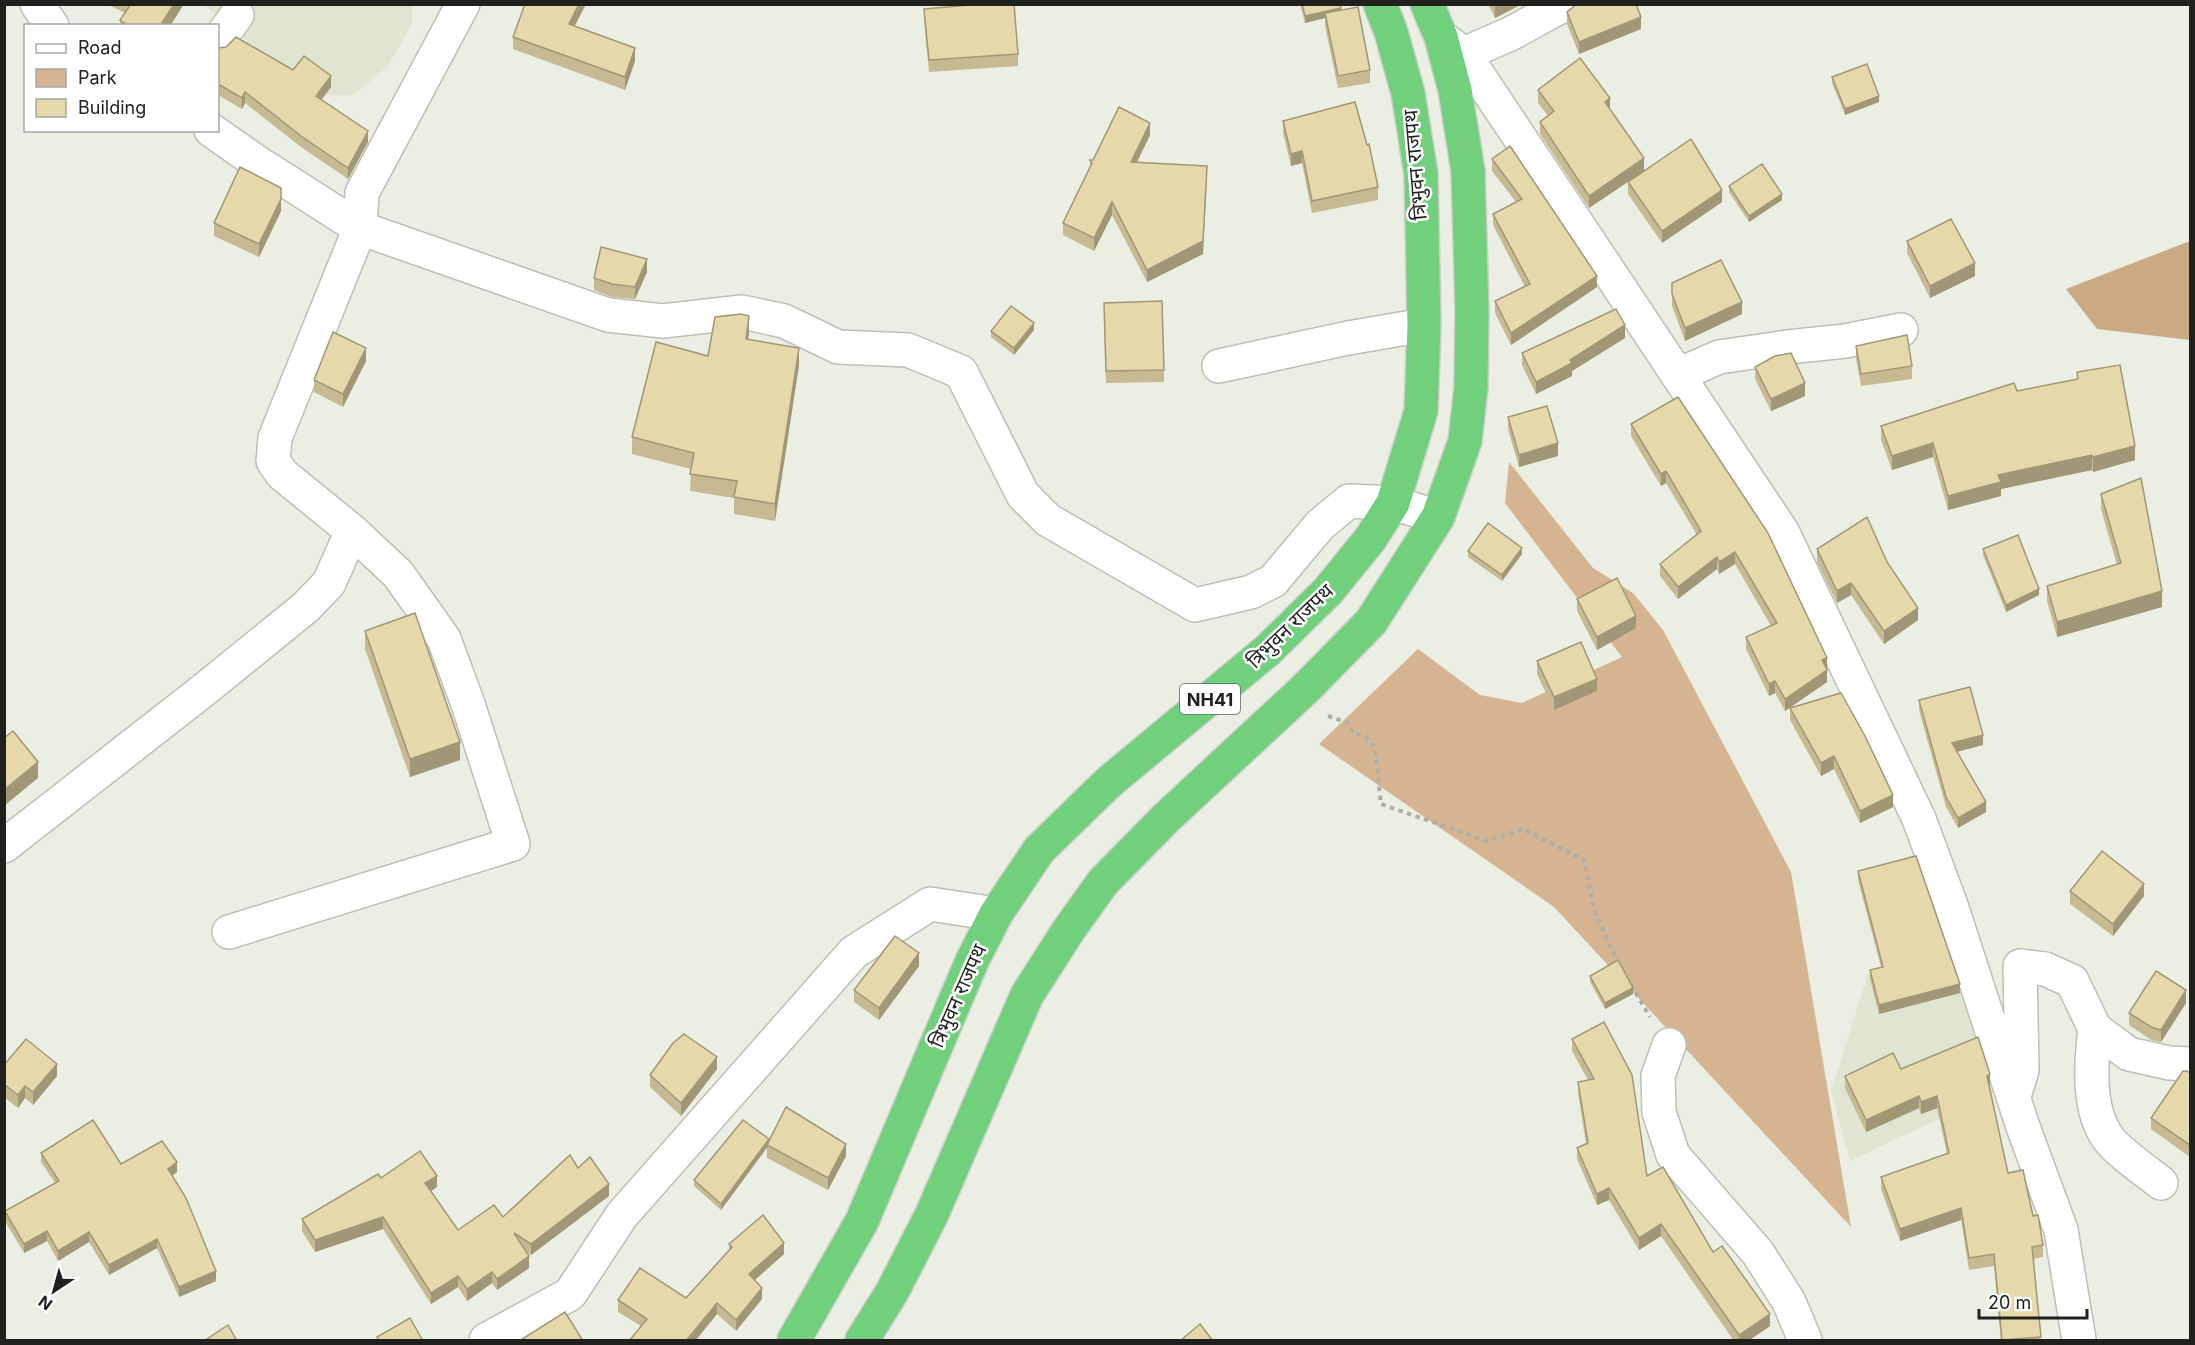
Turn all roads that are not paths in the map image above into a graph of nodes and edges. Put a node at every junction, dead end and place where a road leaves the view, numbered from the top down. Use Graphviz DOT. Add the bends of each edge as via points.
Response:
graph roads {
  1 [pos="37,4"];
  2 [pos="463,4"];
  3 [pos="1380,4"];
  4 [pos="1427,4"];
  5 [pos="1565,4"];
  6 [pos="237,15"];
  7 [pos="51,24"];
  8 [pos="219,40"];
  9 [pos="1453,45"];
  10 [pos="1395,49"];
  11 [pos="214,132"];
  12 [pos="360,228"];
  13 [pos="1424,325"];
  14 [pos="1901,330"];
  15 [pos="1219,366"];
  16 [pos="1678,375"];
  17 [pos="1393,503"];
  18 [pos="1438,517"];
  19 [pos="352,531"];
  20 [pos="4,846"];
  21 [pos="996,914"];
  22 [pos="229,932"];
  23 [pos="2095,1029"];
  24 [pos="1670,1045"];
  25 [pos="2190,1064"];
  26 [pos="2014,1097"];
  27 [pos="2161,1183"];
  28 [pos="486,1341"];
  29 [pos="795,1341"];
  30 [pos="862,1341"];
  31 [pos="1805,1341"];
  32 [pos="2079,1341"];
  1 -- 7 [label="street"];
  2 -- 12 [label="street" via="362,192"];
  3 -- 10 [label="highway, त्रिभुवन राजपथ / NH41"];
  4 -- 9 [label="highway, NH41"];
  5 -- 9 [label="street" via="1510,34"];
  6 -- 8 [label="street"];
  9 -- 10 [label="highway"];
  9 -- 16 [label="street"];
  9 -- 18 [label="highway, NH41" via="1455,90 1468,171 1471,387 1465,441"];
  10 -- 13 [label="highway, त्रिभुवन राजपथ / NH41" via="1408,93 1420,174"];
  11 -- 12 [label="street"];
  12 -- 17 [label="street" via="608,315 663,321 742,312 784,321 838,347 908,350 961,372 1023,495 1048,520 1195,606 1251,592 1273,581 1320,525 1349,501"];
  12 -- 19 [label="street" via="275,438 273,461 282,474"];
  13 -- 15 [label="street"];
  13 -- 17 [label="highway, त्रिभुवन राजपथ / NH41" via="1421,411"];
  14 -- 16 [label="street" via="1719,357"];
  16 -- 26 [label="street" via="1783,533 1914,808 1952,908"];
  17 -- 18 [label="street"];
  17 -- 21 [label="highway, त्रिभुवन राजपथ / NH41" via="1371,538 1328,591 1268,650 1109,782 1039,850"];
  18 -- 30 [label="highway, NH41" via="1371,622 1103,882 1068,931 1027,995 932,1214"];
  19 -- 20 [label="street" via="330,583 306,606"];
  19 -- 22 [label="street" via="398,574 444,639 513,844"];
  21 -- 28 [label="street" via="930,904 854,952 622,1215 570,1294"];
  21 -- 29 [label="highway, त्रिभुवन राजपथ / NH41" via="972,961 862,1221"];
  23 -- 25 [label="street" via="2129,1054"];
  23 -- 26 [label="street" via="2072,981 2045,969 2020,966 2022,1070"];
  23 -- 27 [label="street" via="2090,1069 2097,1116 2108,1138"];
  24 -- 31 [label="street" via="1658,1076 1658,1103 1672,1155 1758,1253 1789,1302"];
  26 -- 32 [label="street" via="2061,1230"];
}
